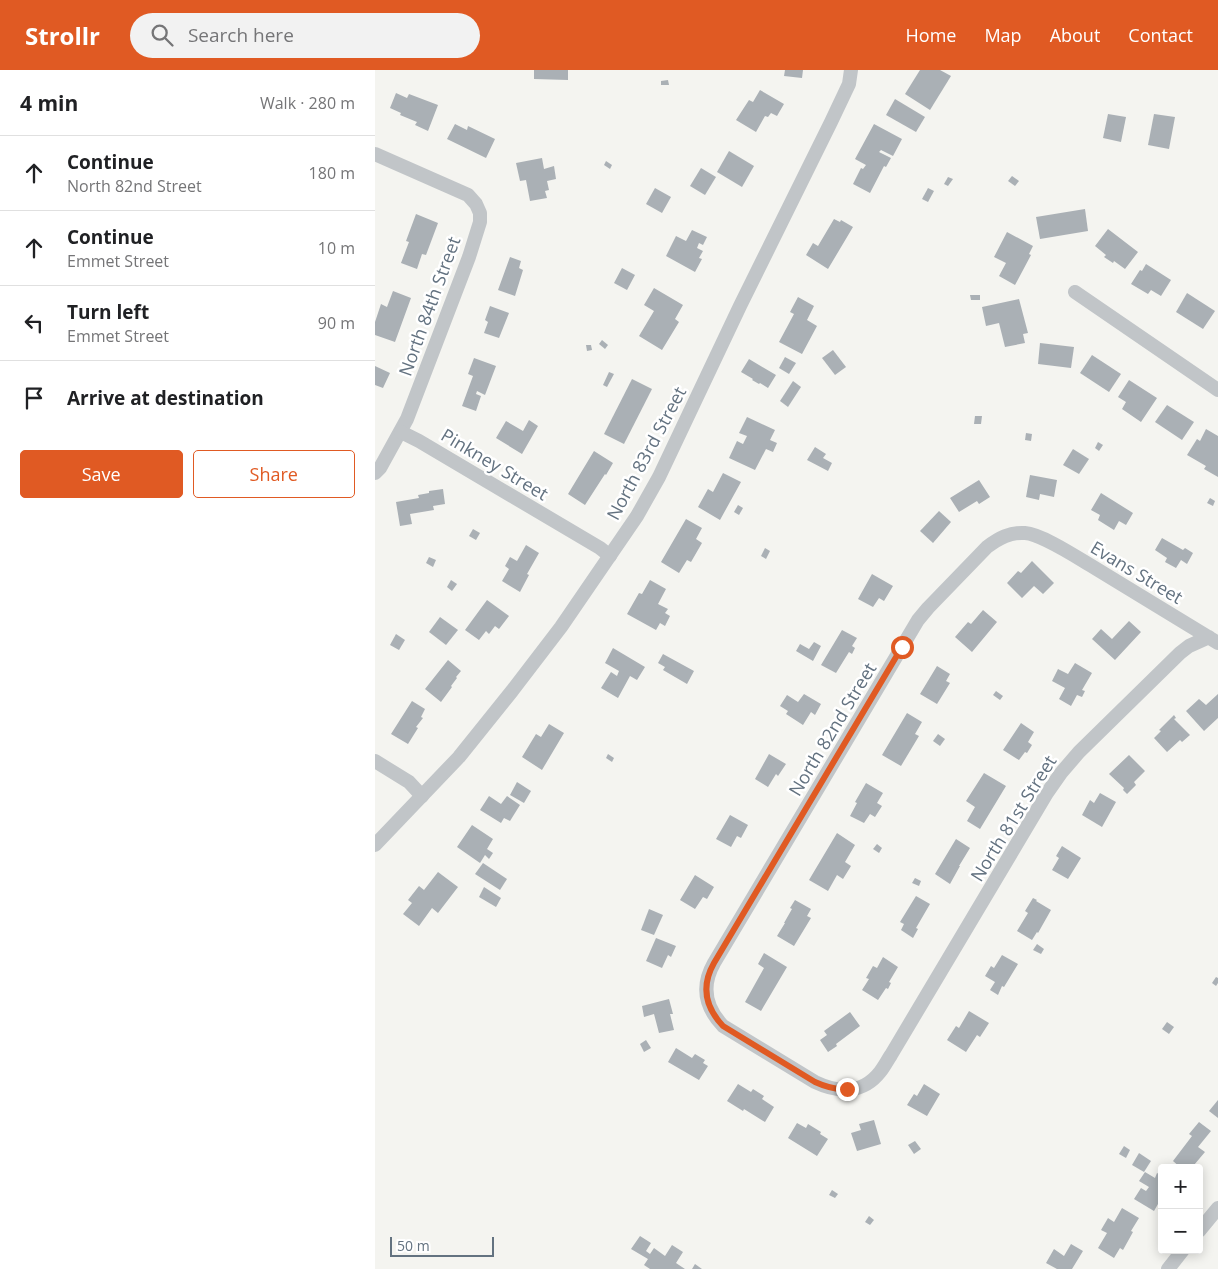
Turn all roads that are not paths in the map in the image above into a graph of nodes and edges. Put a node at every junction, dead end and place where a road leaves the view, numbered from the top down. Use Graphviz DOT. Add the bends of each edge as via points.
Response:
graph roads {
  1 [pos="862,70"];
  2 [pos="850,77"];
  3 [pos="375,154"];
  4 [pos="1075,292"];
  5 [pos="1218,390"];
  6 [pos="401,432"];
  7 [pos="375,473"];
  8 [pos="1036,535"];
  9 [pos="610,556"];
  10 [pos="1213,640"];
  11 [pos="375,761"];
  12 [pos="422,796"];
  13 [pos="375,845"];
  14 [pos="891,1055"];
  15 [pos="1218,1208"];
  16 [pos="1203,1226"];
  17 [pos="1180,1254"];
  18 [pos="1168,1269"];
  1 -- 2 [label="street, North 83rd Street"];
  2 -- 9 [label="street, North 83rd Street" via="659,477"];
  3 -- 6 [label="street, North 84th Street" via="468,195 480,213 465,266"];
  4 -- 5 [label="street"];
  6 -- 7 [label="street"];
  6 -- 9 [label="street, Pinkney Street"];
  8 -- 10 [label="street, Evans Street"];
  8 -- 14 [label="street, North 82nd Street" via="1014,533 996,539 918,620 707,976 707,999 723,1026 815,1082 839,1090 853,1089 873,1079"];
  9 -- 12 [label="street, North 83rd Street" via="512,691 459,757"];
  10 -- 14 [label="street, North 81st Street" via="1189,646 1180,653 1061,773"];
  11 -- 12 [label="street" via="409,782"];
  12 -- 13 [label="street, North 83rd Street"];
  15 -- 16 [label="street"];
  17 -- 18 [label="street"];
}
